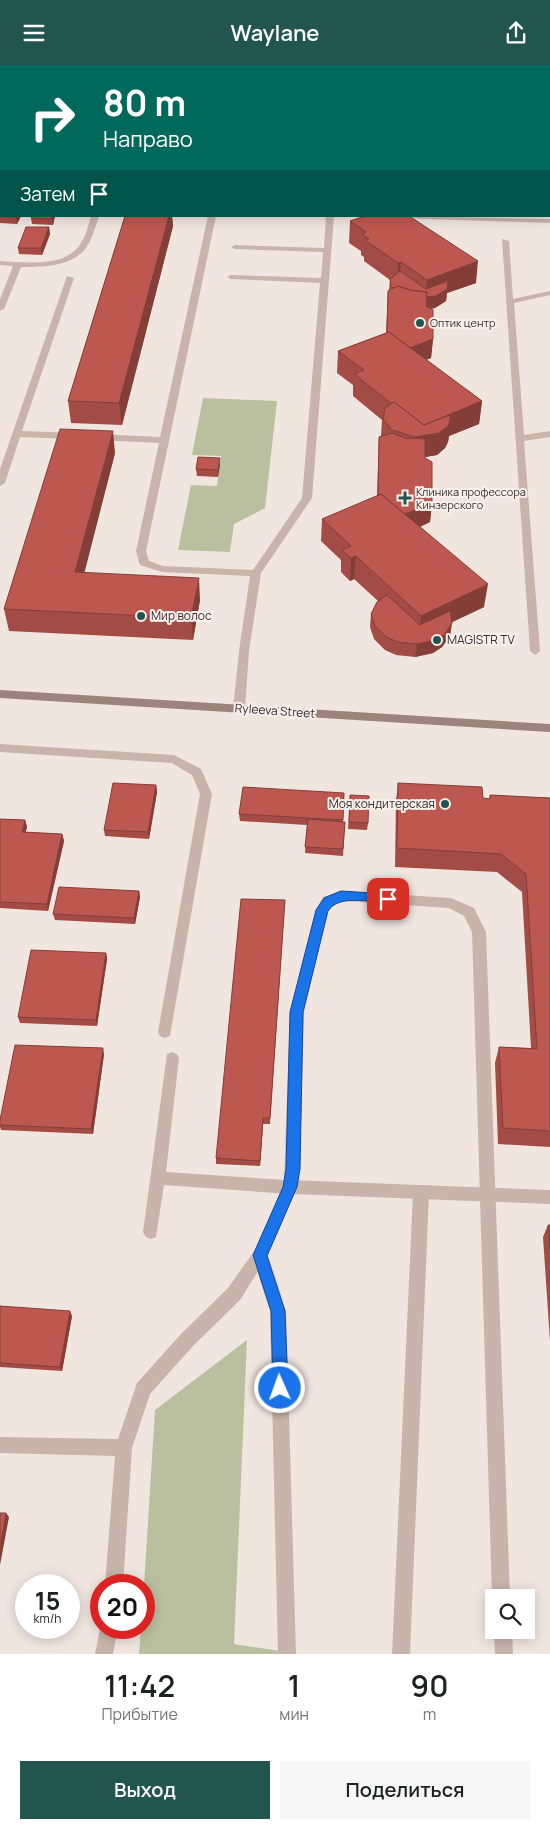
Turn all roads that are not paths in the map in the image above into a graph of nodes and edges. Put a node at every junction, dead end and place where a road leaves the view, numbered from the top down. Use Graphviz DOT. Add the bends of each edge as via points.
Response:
graph roads {
  1 [pos="94,217"];
  2 [pos="212,217"];
  3 [pos="330,217"];
  4 [pos="431,217"];
  5 [pos="550,221"];
  6 [pos="505,241"];
  7 [pos="235,247"];
  8 [pos="327,250"];
  9 [pos="0,263"];
  10 [pos="18,264"];
  11 [pos="231,277"];
  12 [pos="70,278"];
  13 [pos="323,281"];
  14 [pos="550,293"];
  15 [pos="509,302"];
  16 [pos="0,309"];
  17 [pos="16,434"];
  18 [pos="550,434"];
  19 [pos="519,439"];
  20 [pos="163,440"];
  21 [pos="0,483"];
  22 [pos="256,573"];
  23 [pos="535,651"];
  24 [pos="0,694"];
  25 [pos="240,709"];
  26 [pos="550,728"];
  27 [pos="0,748"];
  28 [pos="165,1032"];
  29 [pos="172,1058"];
  30 [pos="157,1178"];
  31 [pos="290,1187"];
  32 [pos="421,1193"];
  33 [pos="486,1195"];
  34 [pos="550,1197"];
  35 [pos="151,1232"];
  36 [pos="260,1255"];
  37 [pos="0,1445"];
  38 [pos="124,1448"];
  39 [pos="115,1574"];
  40 [pos="501,1589"];
  41 [pos="107,1639"];
  42 [pos="503,1639"];
  43 [pos="104,1654"];
  44 [pos="288,1654"];
  45 [pos="401,1654"];
  46 [pos="504,1654"];
  1 -- 10 [label="street" via="79,251 61,261"];
  2 -- 20 [label="street"];
  3 -- 8 [label="street"];
  4 -- 5 [label="street"];
  6 -- 15 [label="street"];
  7 -- 8 [label="street"];
  8 -- 13 [label="street"];
  9 -- 10 [label="street"];
  10 -- 16 [label="street"];
  11 -- 13 [label="street"];
  12 -- 17 [label="street"];
  13 -- 22 [label="street" via="306,498"];
  14 -- 15 [label="street"];
  15 -- 19 [label="street"];
  17 -- 20 [label="street"];
  17 -- 21 [label="street"];
  18 -- 19 [label="street"];
  19 -- 23 [label="street"];
  20 -- 22 [label="street" via="141,551 144,563 162,569"];
  22 -- 25 [label="street" via="244,651"];
  24 -- 25 [label="street, Ryleeva Street"];
  25 -- 26 [label="street, Ryleeva Street"];
  27 -- 28 [label="street" via="174,759 197,772 206,794"];
  29 -- 30 [label="street"];
  30 -- 31 [label="street"];
  30 -- 35 [label="street"];
  31 -- 32 [label="street"];
  31 -- 33 [label="street" via="297,1012 322,910 328,901 341,896 451,903 469,912 479,931"];
  31 -- 36 [label="street"];
  32 -- 33 [label="street"];
  32 -- 45 [label="street"];
  33 -- 34 [label="street"];
  33 -- 40 [label="street"];
  36 -- 38 [label="street" via="234,1294 187,1339 143,1389"];
  36 -- 44 [label="street" via="278,1311"];
  37 -- 38 [label="street"];
  38 -- 39 [label="street"];
  41 -- 43 [label="street"];
  42 -- 46 [label="street"];
}
